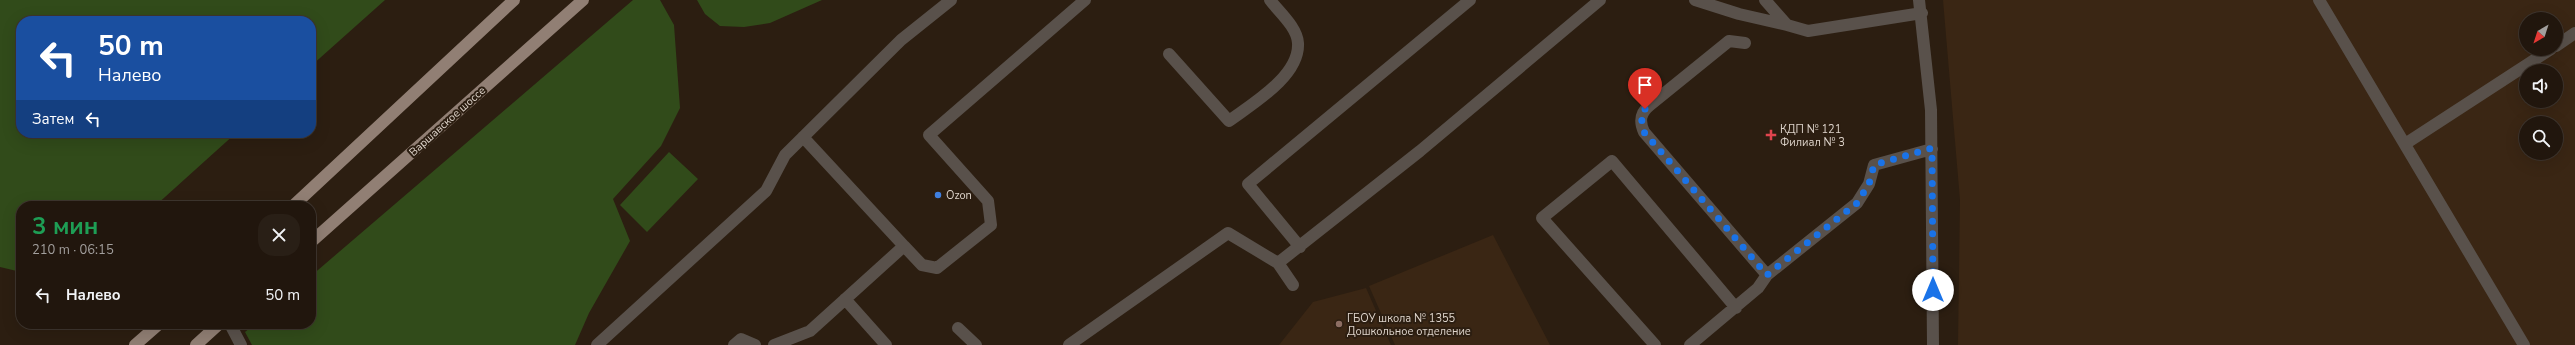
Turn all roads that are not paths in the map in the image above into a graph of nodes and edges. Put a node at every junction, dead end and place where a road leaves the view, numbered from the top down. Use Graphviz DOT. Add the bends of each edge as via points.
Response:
graph roads {
  1 [pos="514,0"];
  2 [pos="583,0"];
  3 [pos="951,0"];
  4 [pos="1085,0"];
  5 [pos="1270,0"];
  6 [pos="1470,0"];
  7 [pos="1600,0"];
  8 [pos="1695,0"];
  9 [pos="1765,0"];
  10 [pos="1920,0"];
  11 [pos="2319,0"];
  12 [pos="1922,13"];
  13 [pos="1786,26"];
  14 [pos="2575,33"];
  15 [pos="2563,41"];
  16 [pos="1744,43"];
  17 [pos="1169,54"];
  18 [pos="2540,56"];
  19 [pos="803,137"];
  20 [pos="2405,144"];
  21 [pos="1932,148"];
  22 [pos="298,201"];
  23 [pos="316,238"];
  24 [pos="904,246"];
  25 [pos="1300,246"];
  26 [pos="1278,263"];
  27 [pos="1767,275"];
  28 [pos="1293,285"];
  29 [pos="845,299"];
  30 [pos="1736,308"];
  31 [pos="958,328"];
  32 [pos="153,329"];
  33 [pos="214,329"];
  34 [pos="233,329"];
  35 [pos="135,345"];
  36 [pos="196,345"];
  37 [pos="241,345"];
  38 [pos="597,345"];
  39 [pos="734,345"];
  40 [pos="755,345"];
  41 [pos="774,345"];
  42 [pos="886,345"];
  43 [pos="976,345"];
  44 [pos="1069,345"];
  45 [pos="1655,345"];
  46 [pos="1690,345"];
  47 [pos="1934,345"];
  48 [pos="2524,345"];
  1 -- 22 [label="main road"];
  2 -- 23 [label="main road, Варшавское шоссе"];
  3 -- 19 [label="street" via="901,40"];
  4 -- 24 [label="street" via="929,134 988,201 991,225 937,268 922,265"];
  5 -- 17 [label="street" via="1292,28 1298,43 1295,60 1282,79 1229,121"];
  6 -- 25 [label="street" via="1248,184"];
  7 -- 25 [label="street" via="1488,95"];
  8 -- 13 [label="street"];
  9 -- 13 [label="street"];
  10 -- 12 [label="street"];
  11 -- 20 [label="street"];
  12 -- 13 [label="street" via="1808,31"];
  12 -- 21 [label="street"];
  14 -- 15 [label="street"];
  16 -- 27 [label="street" via="1729,41 1650,104 1641,116 1641,124 1644,132"];
  18 -- 20 [label="street"];
  19 -- 24 [label="street"];
  19 -- 38 [label="street" via="785,154 766,191"];
  20 -- 48 [label="street"];
  21 -- 27 [label="street" via="1874,165 1869,184 1857,203"];
  21 -- 47 [label="street"];
  24 -- 29 [label="street"];
  25 -- 26 [label="street"];
  26 -- 28 [label="street"];
  26 -- 44 [label="street" via="1228,233"];
  27 -- 30 [label="street" via="1758,288"];
  29 -- 41 [label="street" via="810,331"];
  29 -- 42 [label="street"];
  30 -- 45 [label="street" via="1612,161 1542,218"];
  30 -- 46 [label="street"];
  31 -- 43 [label="street"];
  32 -- 35 [label="main road"];
  33 -- 36 [label="main road"];
  34 -- 37 [label="street"];
  39 -- 40 [label="street" via="741,339"];
}
